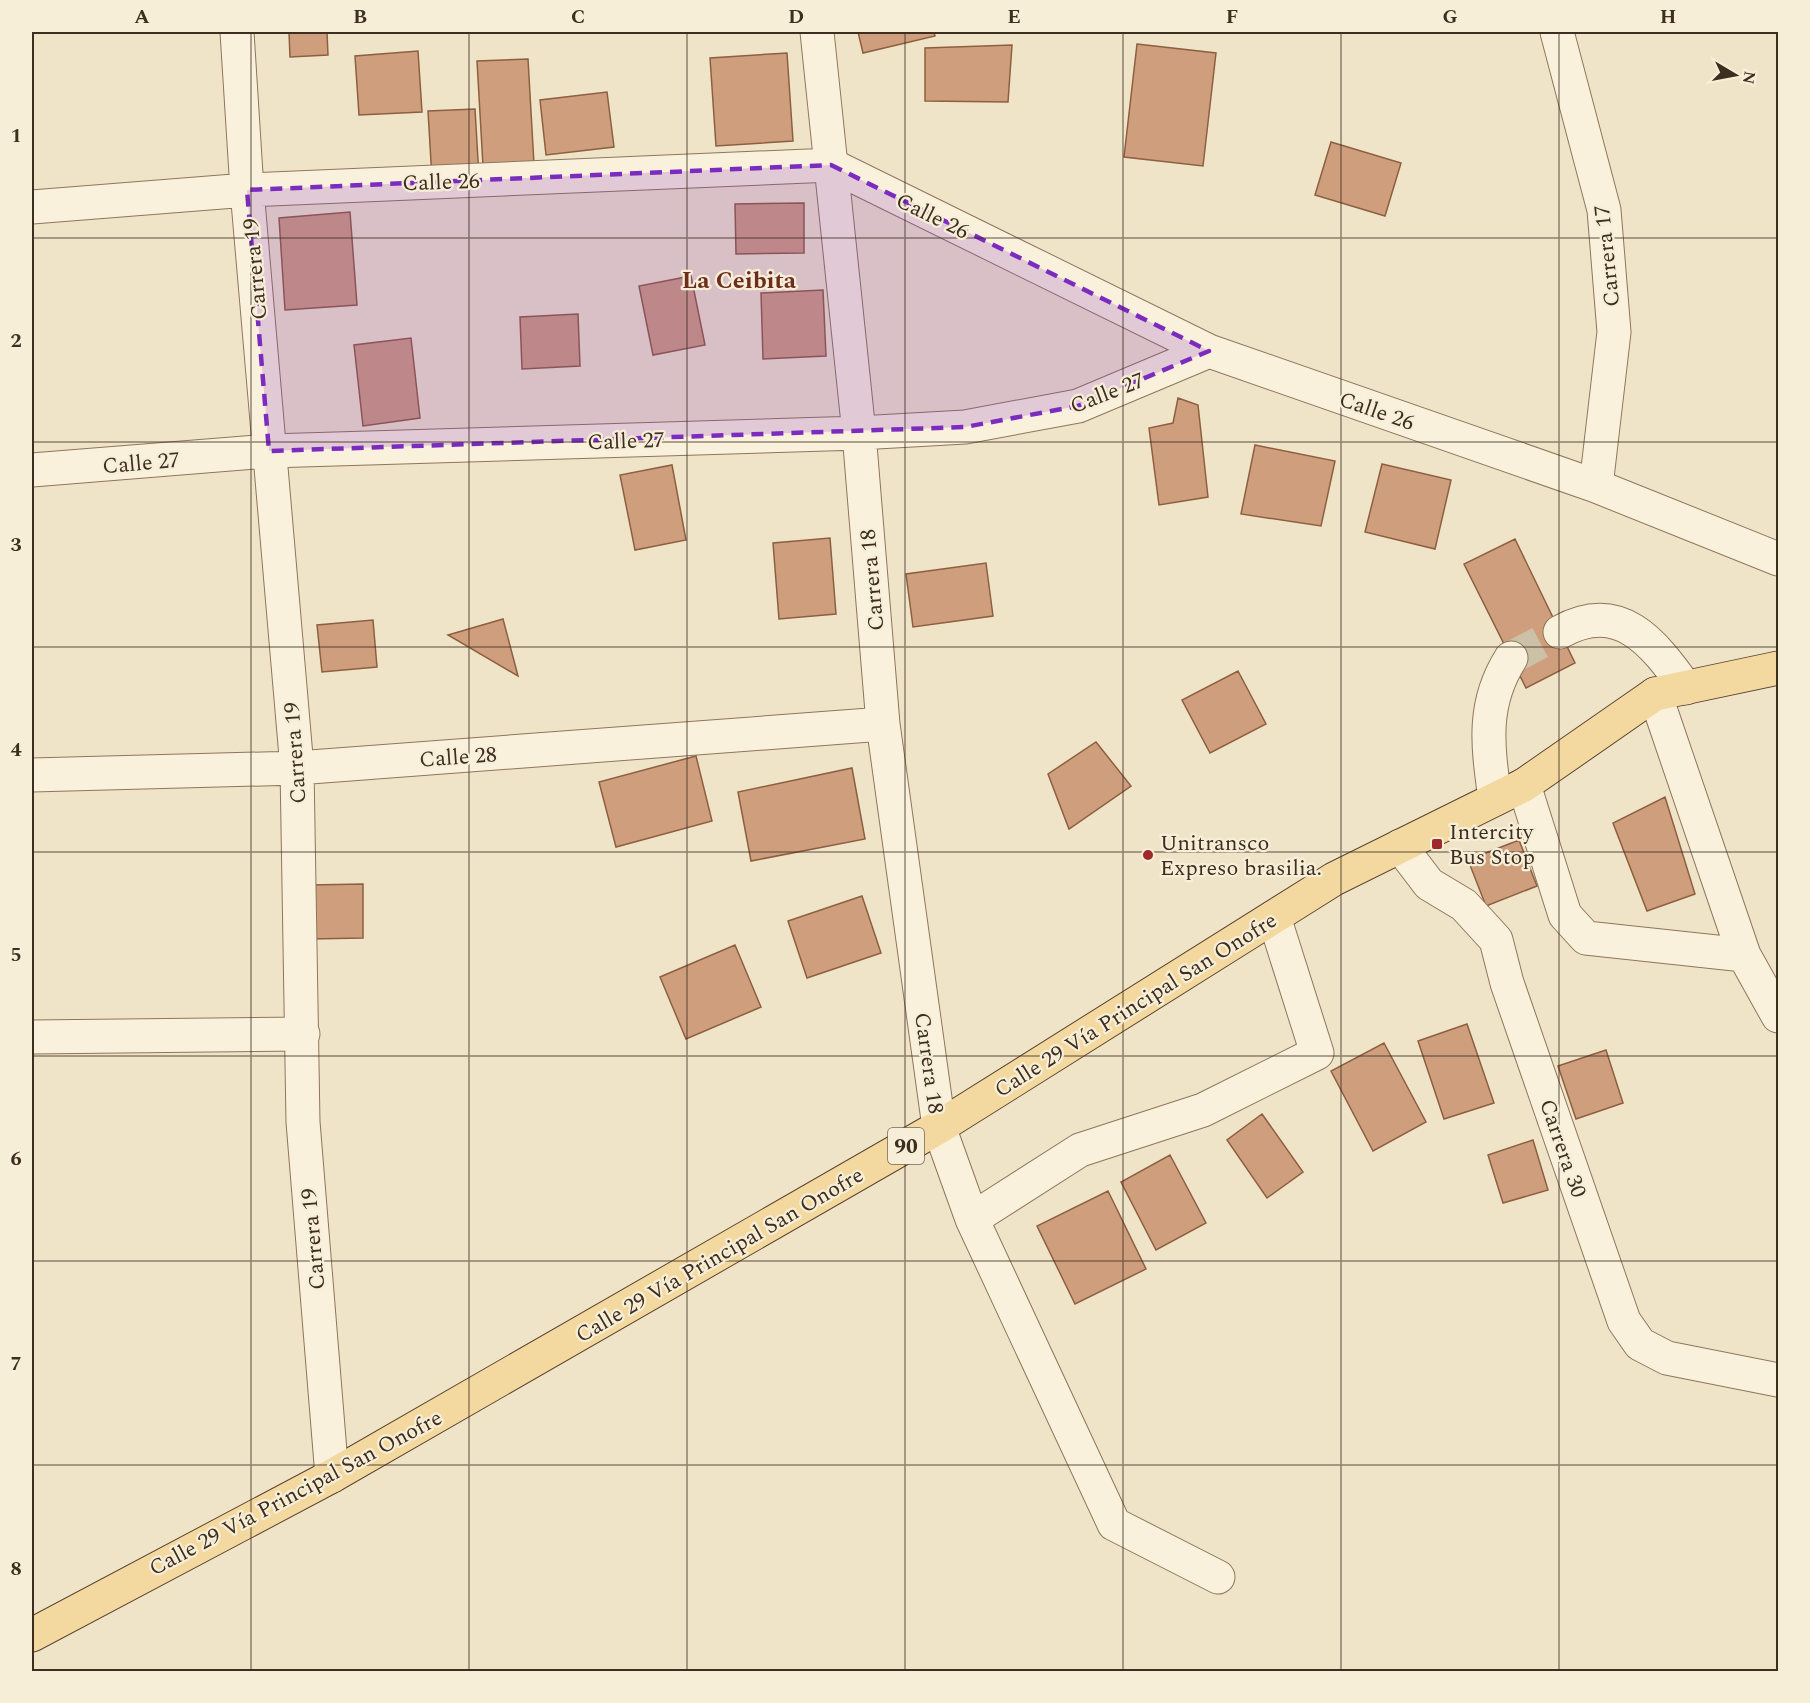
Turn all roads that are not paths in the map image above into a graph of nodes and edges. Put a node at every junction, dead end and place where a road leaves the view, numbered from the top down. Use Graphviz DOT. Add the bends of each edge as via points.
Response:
graph roads {
  1 [pos="237,32"];
  2 [pos="817,32"];
  3 [pos="1557,32"];
  4 [pos="831,165"];
  5 [pos="248,190"];
  6 [pos="32,207"];
  7 [pos="1209,351"];
  8 [pos="859,433"];
  9 [pos="269,451"];
  10 [pos="32,470"];
  11 [pos="1596,486"];
  12 [pos="1779,559"];
  13 [pos="1560,632"];
  14 [pos="1511,658"];
  15 [pos="1779,668"];
  16 [pos="1670,691"];
  17 [pos="883,724"];
  18 [pos="297,768"];
  19 [pos="32,775"];
  20 [pos="1524,785"];
  21 [pos="1495,799"];
  22 [pos="1400,846"];
  23 [pos="1274,917"];
  24 [pos="1744,955"];
  25 [pos="1779,1016"];
  26 [pos="303,1034"];
  27 [pos="32,1037"];
  28 [pos="939,1127"];
  29 [pos="972,1219"];
  30 [pos="1779,1380"];
  31 [pos="332,1476"];
  32 [pos="1218,1577"];
  33 [pos="32,1635"];
  1 -- 5 [label="street, Carrera 19"];
  2 -- 4 [label="street, Carrera 18"];
  3 -- 11 [label="street, Carrera 17" via="1604,210 1614,332"];
  4 -- 5 [label="street, Calle 26"];
  4 -- 7 [label="street, Calle 26"];
  4 -- 8 [label="street, Carrera 18"];
  5 -- 6 [label="street, Calle 26"];
  5 -- 9 [label="street, Carrera 19"];
  7 -- 8 [label="street, Calle 27" via="1078,406 965,427"];
  7 -- 11 [label="street, Calle 26"];
  8 -- 9 [label="street, Calle 27"];
  8 -- 17 [label="street, Carrera 18"];
  9 -- 10 [label="street, Calle 27"];
  9 -- 18 [label="street, Carrera 19"];
  11 -- 12 [label="street, Calle 26"];
  13 -- 16 [label="street" via="1579,622 1598,619 1623,624 1658,649"];
  14 -- 21 [label="street" via="1499,677 1487,744"];
  15 -- 16 [label="main road, Calle 29 Vía Principal San Onofre / 90"];
  16 -- 20 [label="main road, Calle 29 Vía Principal San Onofre / 90"];
  16 -- 24 [label="street"];
  17 -- 18 [label="street, Calle 28"];
  17 -- 28 [label="street, Carrera 18"];
  18 -- 19 [label="street, Calle 28"];
  18 -- 26 [label="street, Carrera 19"];
  20 -- 21 [label="main road, Calle 29 Vía Principal San Onofre / 90"];
  20 -- 24 [label="street" via="1565,915 1586,938"];
  21 -- 22 [label="main road, Calle 29 Vía Principal San Onofre / 90"];
  22 -- 23 [label="main road, Calle 29 Vía Principal San Onofre / 90" via="1334,879"];
  22 -- 30 [label="street, Carrera 30" via="1429,884 1464,905 1496,940 1506,984 1624,1321 1640,1344 1667,1358"];
  23 -- 28 [label="main road, Calle 29 Vía Principal San Onofre / 90"];
  23 -- 29 [label="street" via="1317,1053 1203,1110 1080,1150"];
  24 -- 25 [label="street"];
  26 -- 27 [label="street"];
  26 -- 31 [label="street, Carrera 19" via="303,1122"];
  28 -- 29 [label="street, Carrera 18"];
  28 -- 31 [label="main road, Calle 29 Vía Principal San Onofre / 90"];
  29 -- 32 [label="street, Carrera 18" via="1114,1524"];
  31 -- 33 [label="main road, Calle 29 Vía Principal San Onofre / 90"];
}
